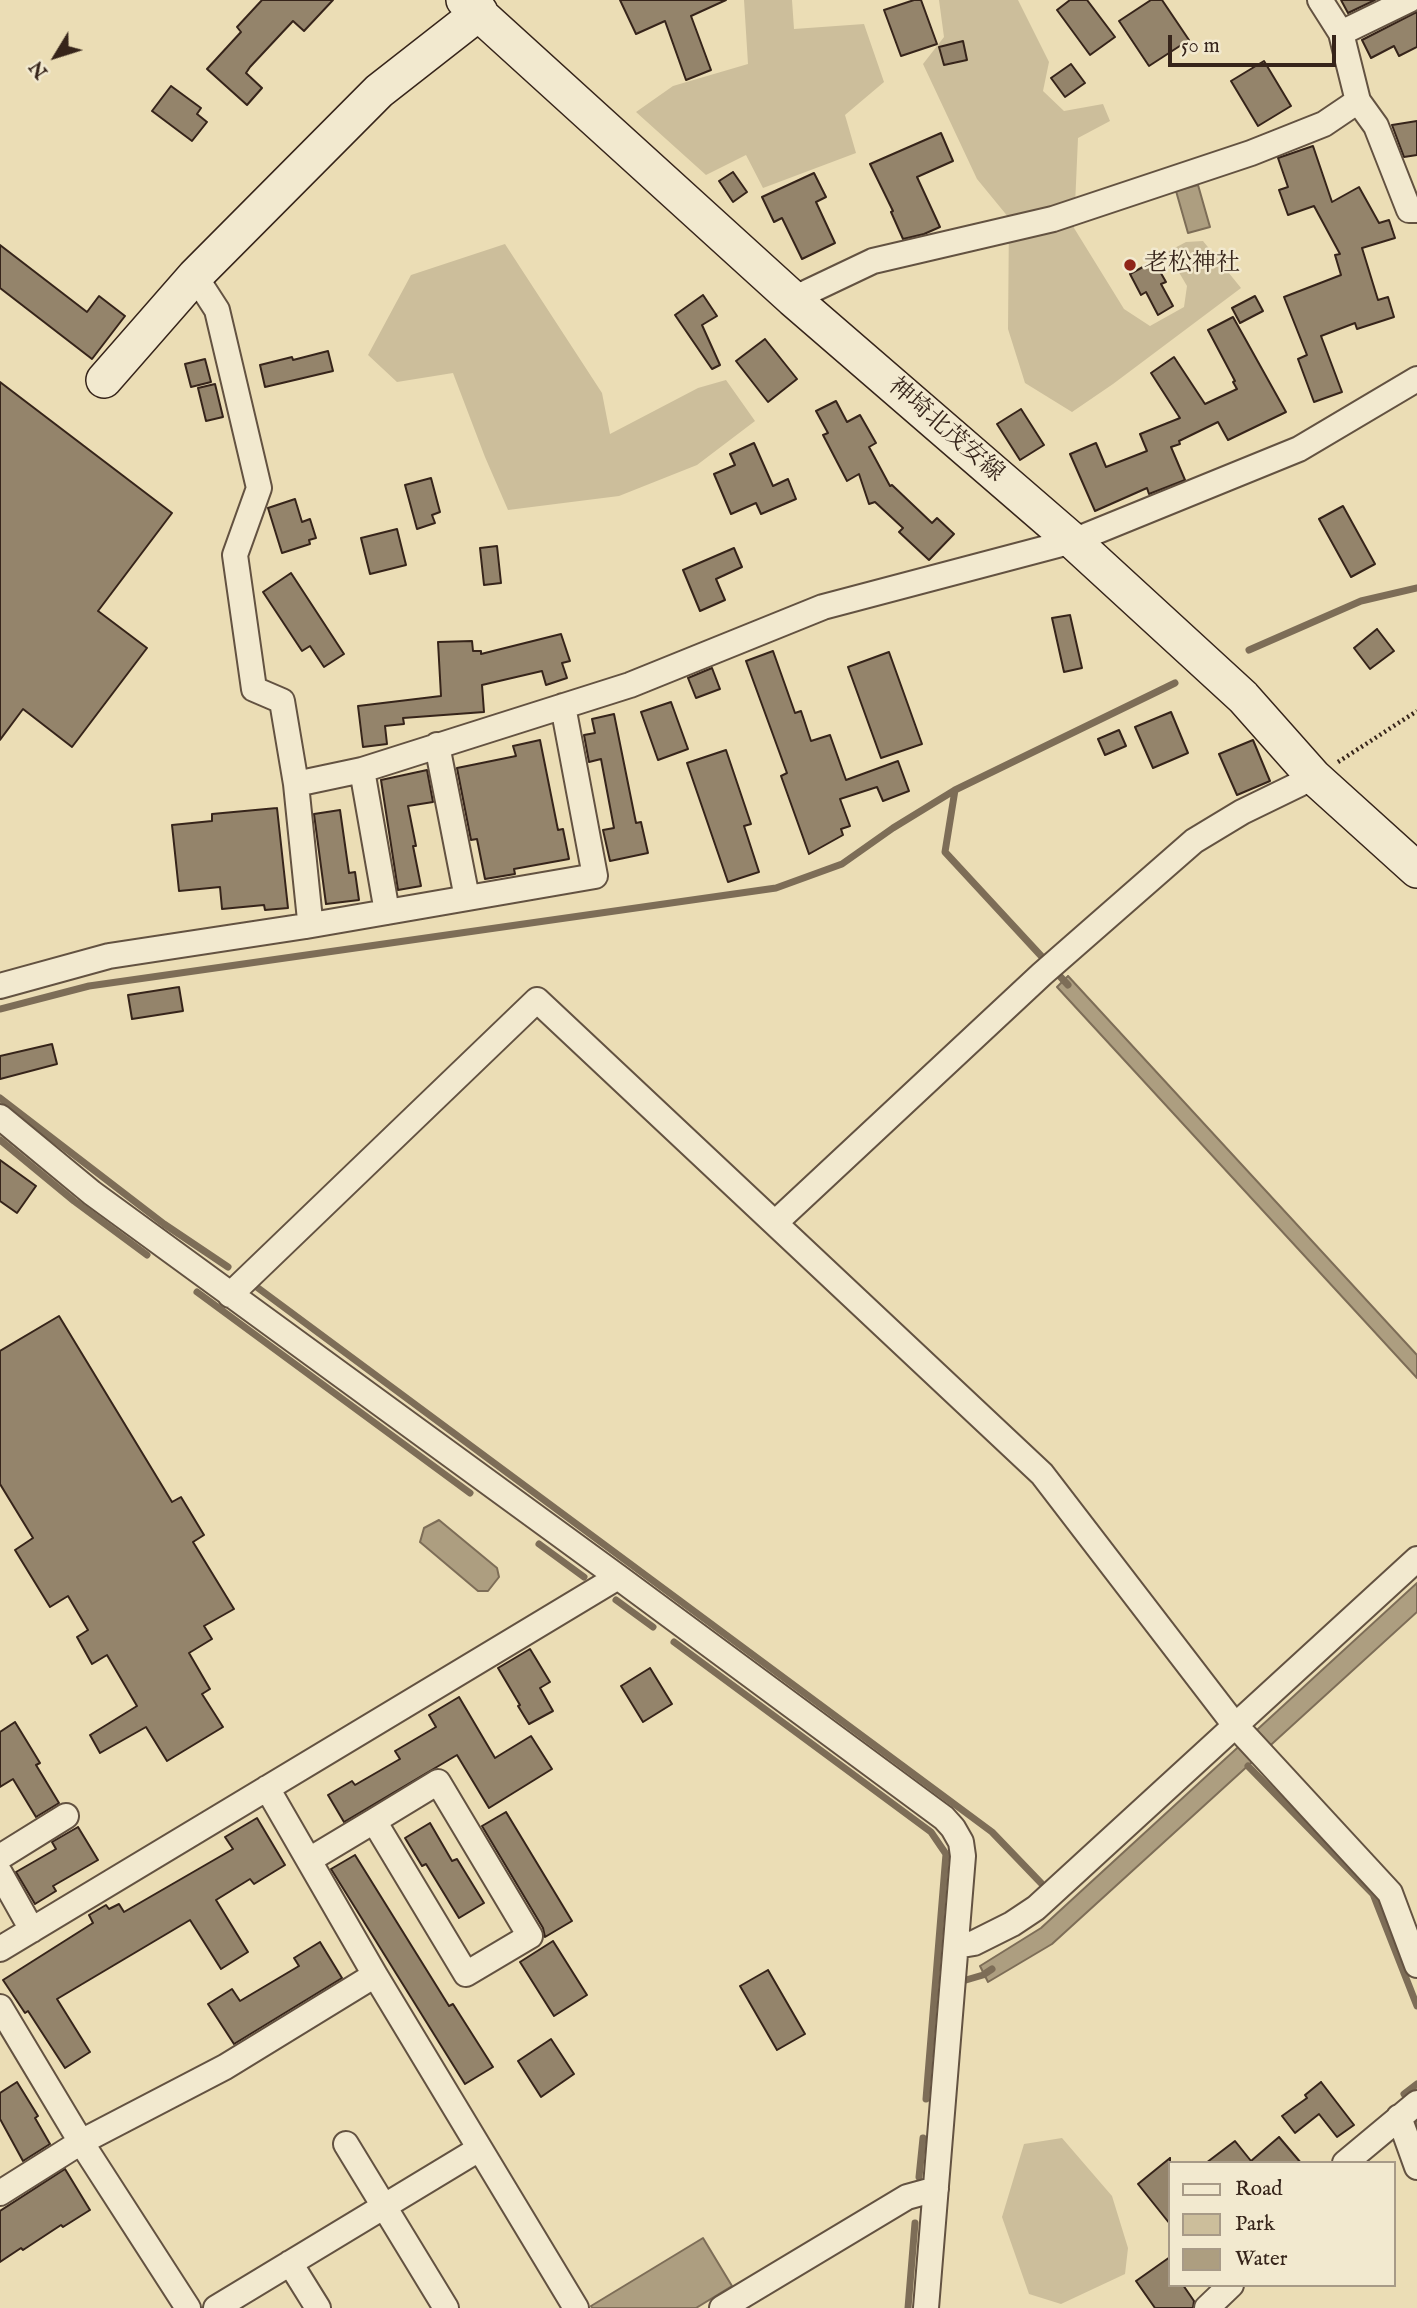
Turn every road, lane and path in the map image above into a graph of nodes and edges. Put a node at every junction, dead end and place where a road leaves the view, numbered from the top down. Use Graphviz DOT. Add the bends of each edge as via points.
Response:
graph roads {
  1 [pos="1320,0"];
  2 [pos="1409,0"];
  3 [pos="478,4"];
  4 [pos="1341,33"];
  5 [pos="1358,101"];
  6 [pos="1417,210"];
  7 [pos="195,276"];
  8 [pos="793,299"];
  9 [pos="1417,379"];
  10 [pos="104,380"];
  11 [pos="1073,541"];
  12 [pos="562,706"];
  13 [pos="1417,711"];
  14 [pos="437,745"];
  15 [pos="362,770"];
  16 [pos="1314,777"];
  17 [pos="296,784"];
  18 [pos="1417,870"];
  19 [pos="467,898"];
  20 [pos="387,912"];
  21 [pos="306,926"];
  22 [pos="0,986"];
  23 [pos="0,1117"];
  24 [pos="776,1222"];
  25 [pos="230,1295"];
  26 [pos="1417,1559"];
  27 [pos="618,1577"];
  28 [pos="1239,1730"];
  29 [pos="267,1788"];
  30 [pos="66,1816"];
  31 [pos="374,1821"];
  32 [pos="0,1857"];
  33 [pos="309,1860"];
  34 [pos="0,1873"];
  35 [pos="32,1930"];
  36 [pos="956,1946"];
  37 [pos="0,1950"];
  38 [pos="1417,1965"];
  39 [pos="375,1975"];
  40 [pos="0,2007"];
  41 [pos="10,2045"];
  42 [pos="1408,2110"];
  43 [pos="81,2142"];
  44 [pos="346,2144"];
  45 [pos="480,2149"];
  46 [pos="1347,2161"];
  47 [pos="1417,2168"];
  48 [pos="936,2189"];
  49 [pos="0,2193"];
  50 [pos="384,2207"];
  51 [pos="290,2263"];
  52 [pos="1229,2287"];
  53 [pos="188,2308"];
  54 [pos="216,2308"];
  55 [pos="318,2308"];
  56 [pos="446,2308"];
  57 [pos="576,2308"];
  58 [pos="722,2308"];
  59 [pos="926,2308"];
  60 [pos="1207,2308"];
  1 -- 4 [label="street"];
  2 -- 4 [label="street"];
  3 -- 7 [label="main road" via="379,91"];
  3 -- 8 [label="main road, 神埼北茂安線"];
  4 -- 5 [label="street"];
  5 -- 6 [label="street" via="1376,126 1409,210"];
  5 -- 8 [label="street" via="1324,124 1251,153 1053,219 873,261"];
  7 -- 10 [label="main road"];
  7 -- 17 [label="street" via="217,310 259,488 235,555 254,689 282,701"];
  8 -- 11 [label="main road, 神埼北茂安線"];
  9 -- 11 [label="street" via="1299,449"];
  11 -- 12 [label="street" via="823,607 630,685"];
  11 -- 16 [label="main road, 神埼北茂安線" via="1243,697"];
  12 -- 14 [label="street"];
  12 -- 19 [label="street" via="595,876"];
  13 -- 16 [label="path"];
  14 -- 15 [label="street"];
  14 -- 19 [label="street"];
  15 -- 17 [label="street"];
  15 -- 20 [label="street"];
  16 -- 18 [label="main road, 神埼北茂安線"];
  16 -- 24 [label="street" via="1194,841 1050,966"];
  17 -- 21 [label="street" via="310,920"];
  19 -- 20 [label="street"];
  20 -- 21 [label="street"];
  21 -- 22 [label="street" via="109,956"];
  23 -- 25 [label="street" via="92,1194"];
  24 -- 25 [label="street" via="537,1000"];
  24 -- 28 [label="street" via="1042,1474"];
  25 -- 27 [label="street"];
  26 -- 28 [label="street"];
  27 -- 29 [label="street"];
  27 -- 36 [label="street" via="944,1818 961,1842 963,1856"];
  28 -- 36 [label="street" via="1036,1908 974,1943"];
  28 -- 38 [label="street" via="1390,1893"];
  29 -- 33 [label="street"];
  29 -- 35 [label="street"];
  30 -- 32 [label="street"];
  31 -- 31 [label="street" via="438,1782 530,1936 466,1974"];
  31 -- 33 [label="street"];
  33 -- 39 [label="street"];
  34 -- 35 [label="street"];
  35 -- 37 [label="street"];
  36 -- 48 [label="street"];
  39 -- 43 [label="street" via="225,2067"];
  39 -- 45 [label="street"];
  40 -- 41 [label="street"];
  41 -- 43 [label="street"];
  42 -- 46 [label="street"];
  42 -- 47 [label="street"];
  43 -- 49 [label="street"];
  43 -- 53 [label="street"];
  44 -- 50 [label="street"];
  45 -- 50 [label="street"];
  45 -- 57 [label="street"];
  48 -- 58 [label="street" via="907,2197"];
  48 -- 59 [label="street"];
  50 -- 51 [label="street"];
  50 -- 56 [label="street"];
  51 -- 54 [label="street"];
  51 -- 55 [label="street"];
  52 -- 60 [label="street"];
}
